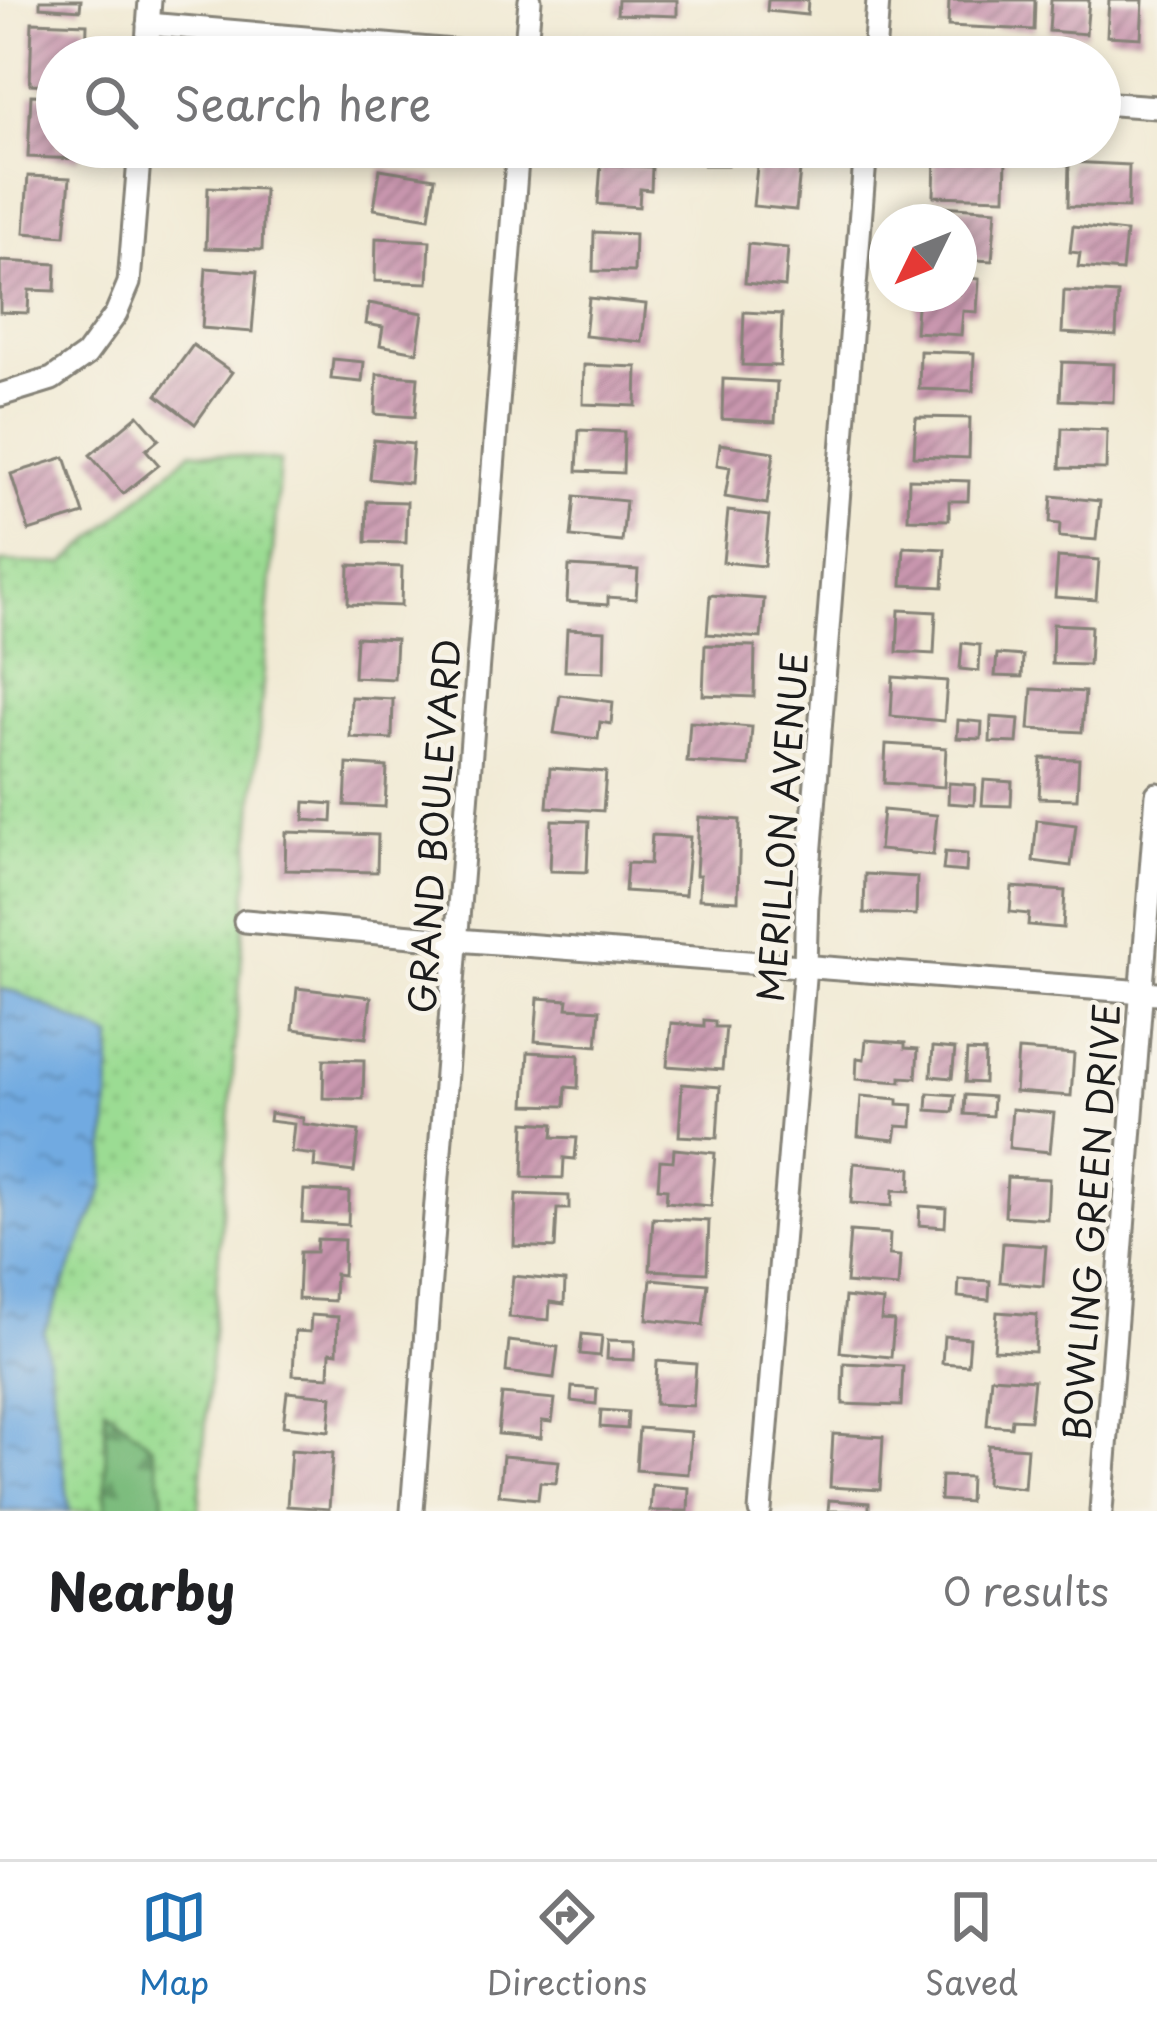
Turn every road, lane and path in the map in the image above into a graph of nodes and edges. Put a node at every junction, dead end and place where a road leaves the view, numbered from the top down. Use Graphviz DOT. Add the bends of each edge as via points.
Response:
graph roads {
  1 [pos="150,0"];
  2 [pos="530,0"];
  3 [pos="878,0"];
  4 [pos="148,23"];
  5 [pos="147,36"];
  6 [pos="292,36"];
  7 [pos="526,36"];
  8 [pos="875,36"];
  9 [pos="1121,104"];
  10 [pos="1157,107"];
  11 [pos="138,168"];
  12 [pos="516,168"];
  13 [pos="864,168"];
  14 [pos="0,395"];
  15 [pos="1157,794"];
  16 [pos="245,921"];
  17 [pos="457,940"];
  18 [pos="805,966"];
  19 [pos="1149,993"];
  20 [pos="412,1511"];
  21 [pos="760,1511"];
  22 [pos="1101,1511"];
  1 -- 4 [label="street"];
  2 -- 7 [label="street"];
  3 -- 8 [label="street"];
  4 -- 5 [label="street"];
  4 -- 6 [label="street"];
  9 -- 10 [label="street"];
  11 -- 14 [label="street" via="129,283 116,314 86,355 52,379"];
  12 -- 17 [label="street, GRAND BOULEVARD"];
  13 -- 18 [label="street, MERILLON AVENUE"];
  15 -- 19 [label="street, BOWLING GREEN DRIVE"];
  16 -- 17 [label="street"];
  17 -- 18 [label="street"];
  17 -- 20 [label="street, GRAND BOULEVARD"];
  18 -- 19 [label="street"];
  18 -- 21 [label="street, MERILLON AVENUE"];
  19 -- 22 [label="street, BOWLING GREEN DRIVE"];
}
